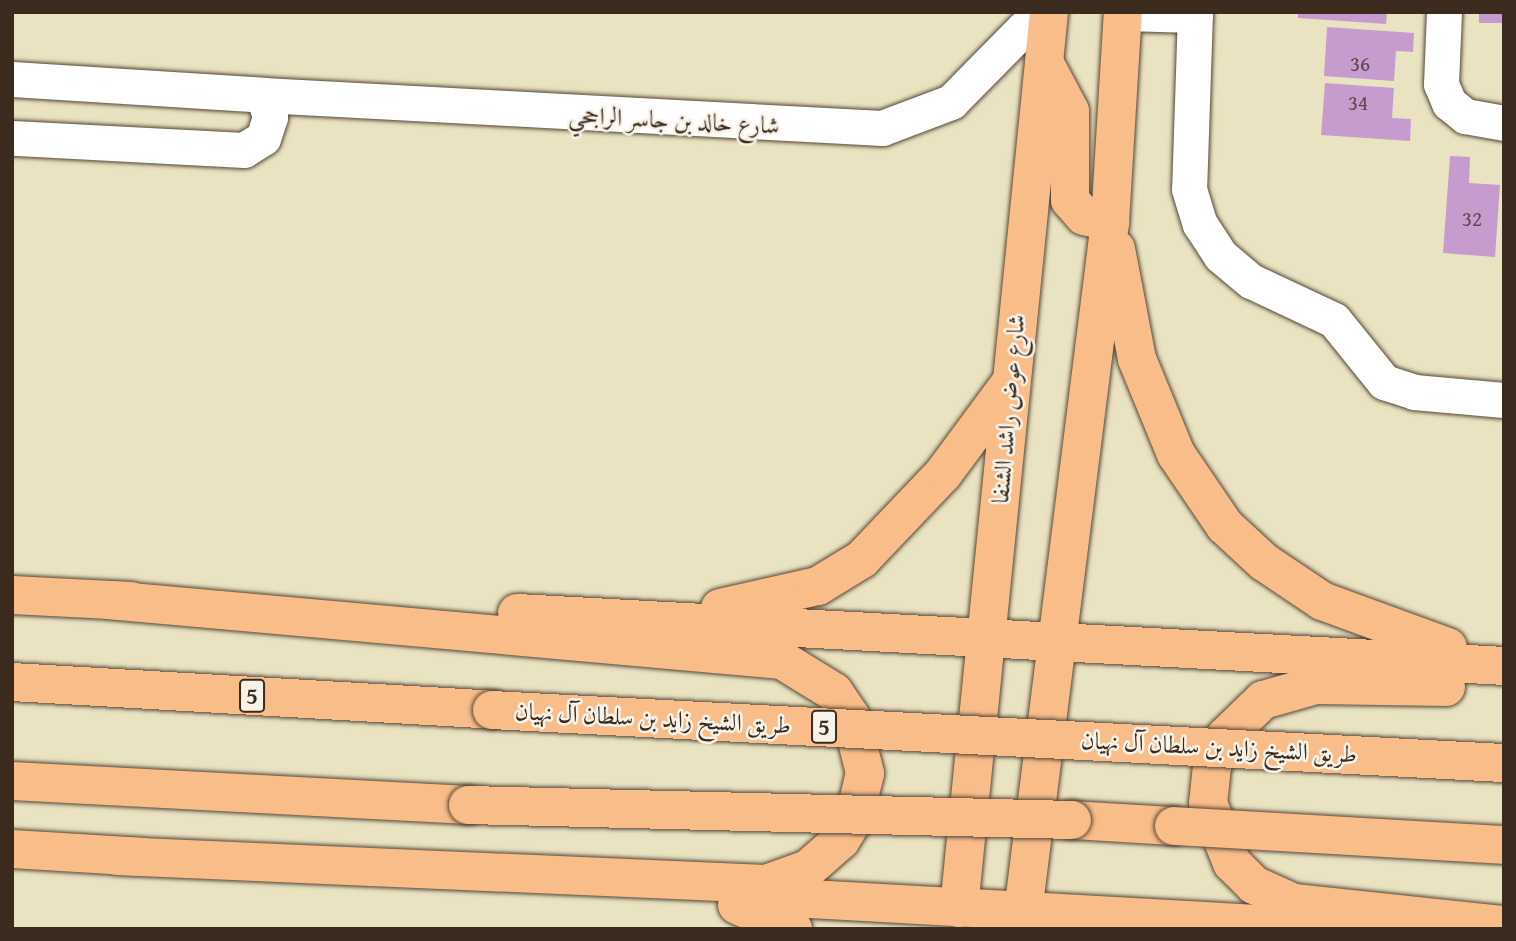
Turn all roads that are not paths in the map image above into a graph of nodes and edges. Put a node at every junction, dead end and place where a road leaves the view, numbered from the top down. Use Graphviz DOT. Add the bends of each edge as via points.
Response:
graph roads {
  1 [pos="1123,12"];
  2 [pos="1444,12"];
  3 [pos="1195,14"];
  4 [pos="1048,17"];
  5 [pos="1044,62"];
  6 [pos="12,79"];
  7 [pos="263,95"];
  8 [pos="1504,123"];
  9 [pos="12,138"];
  10 [pos="1110,222"];
  11 [pos="1012,380"];
  12 [pos="1504,400"];
  13 [pos="12,595"];
  14 [pos="108,600"];
  15 [pos="674,618"];
  16 [pos="986,635"];
  17 [pos="1057,639"];
  18 [pos="1504,664"];
  19 [pos="12,682"];
  20 [pos="1504,688"];
  21 [pos="1504,762"];
  22 [pos="12,781"];
  23 [pos="1504,845"];
  24 [pos="12,849"];
  25 [pos="118,856"];
  26 [pos="709,894"];
  27 [pos="958,918"];
  28 [pos="1022,920"];
  29 [pos="1504,925"];
  30 [pos="1185,926"];
  31 [pos="793,929"];
  32 [pos="1348,929"];
  1 -- 3 [label="street"];
  1 -- 10 [label="main road"];
  2 -- 8 [label="street" via="1441,84 1449,103 1465,116"];
  3 -- 12 [label="street" via="1189,189 1199,224 1221,256 1251,281 1334,320 1384,382 1414,392"];
  4 -- 5 [label="main road, شارع عوض راشد الشنفا"];
  4 -- 7 [label="street, شارع خالد بن جاسر الراجحي" via="1023,29 951,102 882,128"];
  5 -- 10 [label="main road" via="1070,111 1070,200 1084,216"];
  5 -- 11 [label="main road, شارع عوض راشد الشنفا"];
  6 -- 7 [label="street, شارع خالد بن جاسر الراجحي"];
  7 -- 9 [label="street" via="268,128 244,150"];
  10 -- 17 [label="main road"];
  10 -- 18 [label="main road" via="1137,359 1176,454 1225,526 1264,562 1322,601 1396,632"];
  11 -- 15 [label="main road" via="943,474 862,559 818,586"];
  11 -- 16 [label="main road, شارع عوض راشد الشنفا"];
  13 -- 14 [label="main road"];
  14 -- 15 [label="main road"];
  14 -- 25 [label="main road" via="782,660 834,692 851,717 865,773 854,819 841,840 808,869 766,884"];
  15 -- 16 [label="main road"];
  16 -- 17 [label="main road"];
  16 -- 27 [label="main road, شارع عوض راشد الشنفا"];
  17 -- 18 [label="main road"];
  17 -- 28 [label="main road"];
  19 -- 21 [label="main road, طريق الشيخ زايد بن سلطان آل نهيان / 5, bridge"];
  20 -- 29 [label="main road" via="1287,689 1241,717 1225,737 1212,766 1208,803 1231,863 1254,885 1293,903"];
  22 -- 23 [label="main road, bridge" via="468,805 1072,820"];
  24 -- 25 [label="main road"];
  25 -- 26 [label="main road"];
  26 -- 27 [label="main road"];
  26 -- 31 [label="main road"];
  27 -- 28 [label="main road"];
  28 -- 30 [label="main road"];
  30 -- 32 [label="main road"];
}
